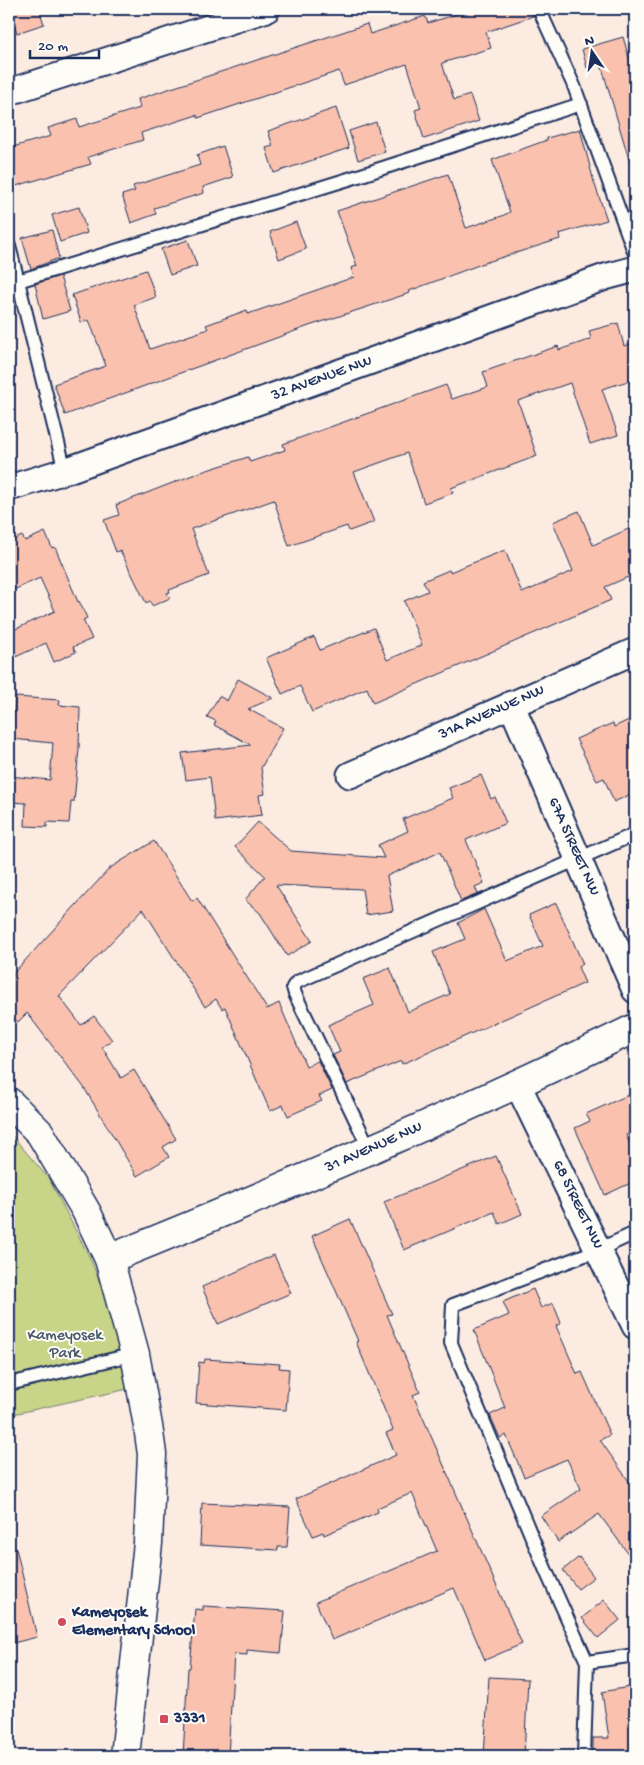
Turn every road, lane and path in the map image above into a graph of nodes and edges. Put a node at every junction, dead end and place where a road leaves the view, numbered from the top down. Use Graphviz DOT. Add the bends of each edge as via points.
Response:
graph roads {
  1 [pos="267,9"];
  2 [pos="539,9"];
  3 [pos="9,92"];
  4 [pos="581,104"];
  5 [pos="9,246"];
  6 [pos="635,254"];
  7 [pos="635,269"];
  8 [pos="18,281"];
  9 [pos="65,471"];
  10 [pos="9,488"];
  11 [pos="635,651"];
  12 [pos="510,704"];
  13 [pos="350,775"];
  14 [pos="635,834"];
  15 [pos="578,859"];
  16 [pos="635,990"];
  17 [pos="635,1028"];
  18 [pos="518,1085"];
  19 [pos="9,1102"];
  20 [pos="370,1150"];
  21 [pos="635,1233"];
  22 [pos="598,1250"];
  23 [pos="109,1259"];
  24 [pos="635,1326"];
  25 [pos="135,1354"];
  26 [pos="9,1384"];
  27 [pos="635,1655"];
  28 [pos="587,1662"];
  29 [pos="125,1756"];
  30 [pos="584,1756"];
  1 -- 3 [label="street"];
  2 -- 4 [label="lane"];
  4 -- 6 [label="lane"];
  4 -- 8 [label="lane"];
  5 -- 8 [label="lane"];
  7 -- 9 [label="street, 32 AVENUE NW"];
  8 -- 9 [label="lane"];
  9 -- 10 [label="street, 32 AVENUE NW"];
  11 -- 12 [label="street, 31A AVENUE NW"];
  12 -- 13 [label="street, 31A AVENUE NW"];
  12 -- 15 [label="street, 67A STREET NW"];
  14 -- 15 [label="lane"];
  15 -- 16 [label="street, 67A STREET NW"];
  15 -- 20 [label="lane" via="298,982 293,987"];
  17 -- 18 [label="street, 31 AVENUE NW"];
  18 -- 20 [label="street, 31 AVENUE NW"];
  18 -- 22 [label="street, 68 STREET NW"];
  19 -- 23 [label="street" via="40,1133 86,1211"];
  20 -- 23 [label="street, 31 AVENUE NW"];
  21 -- 22 [label="lane"];
  22 -- 24 [label="street, 68 STREET NW"];
  22 -- 28 [label="lane" via="453,1305 451,1343"];
  23 -- 25 [label="street"];
  25 -- 26 [label="lane"];
  25 -- 29 [label="street" via="152,1454 148,1543"];
  27 -- 28 [label="lane"];
  28 -- 30 [label="lane"];
}
